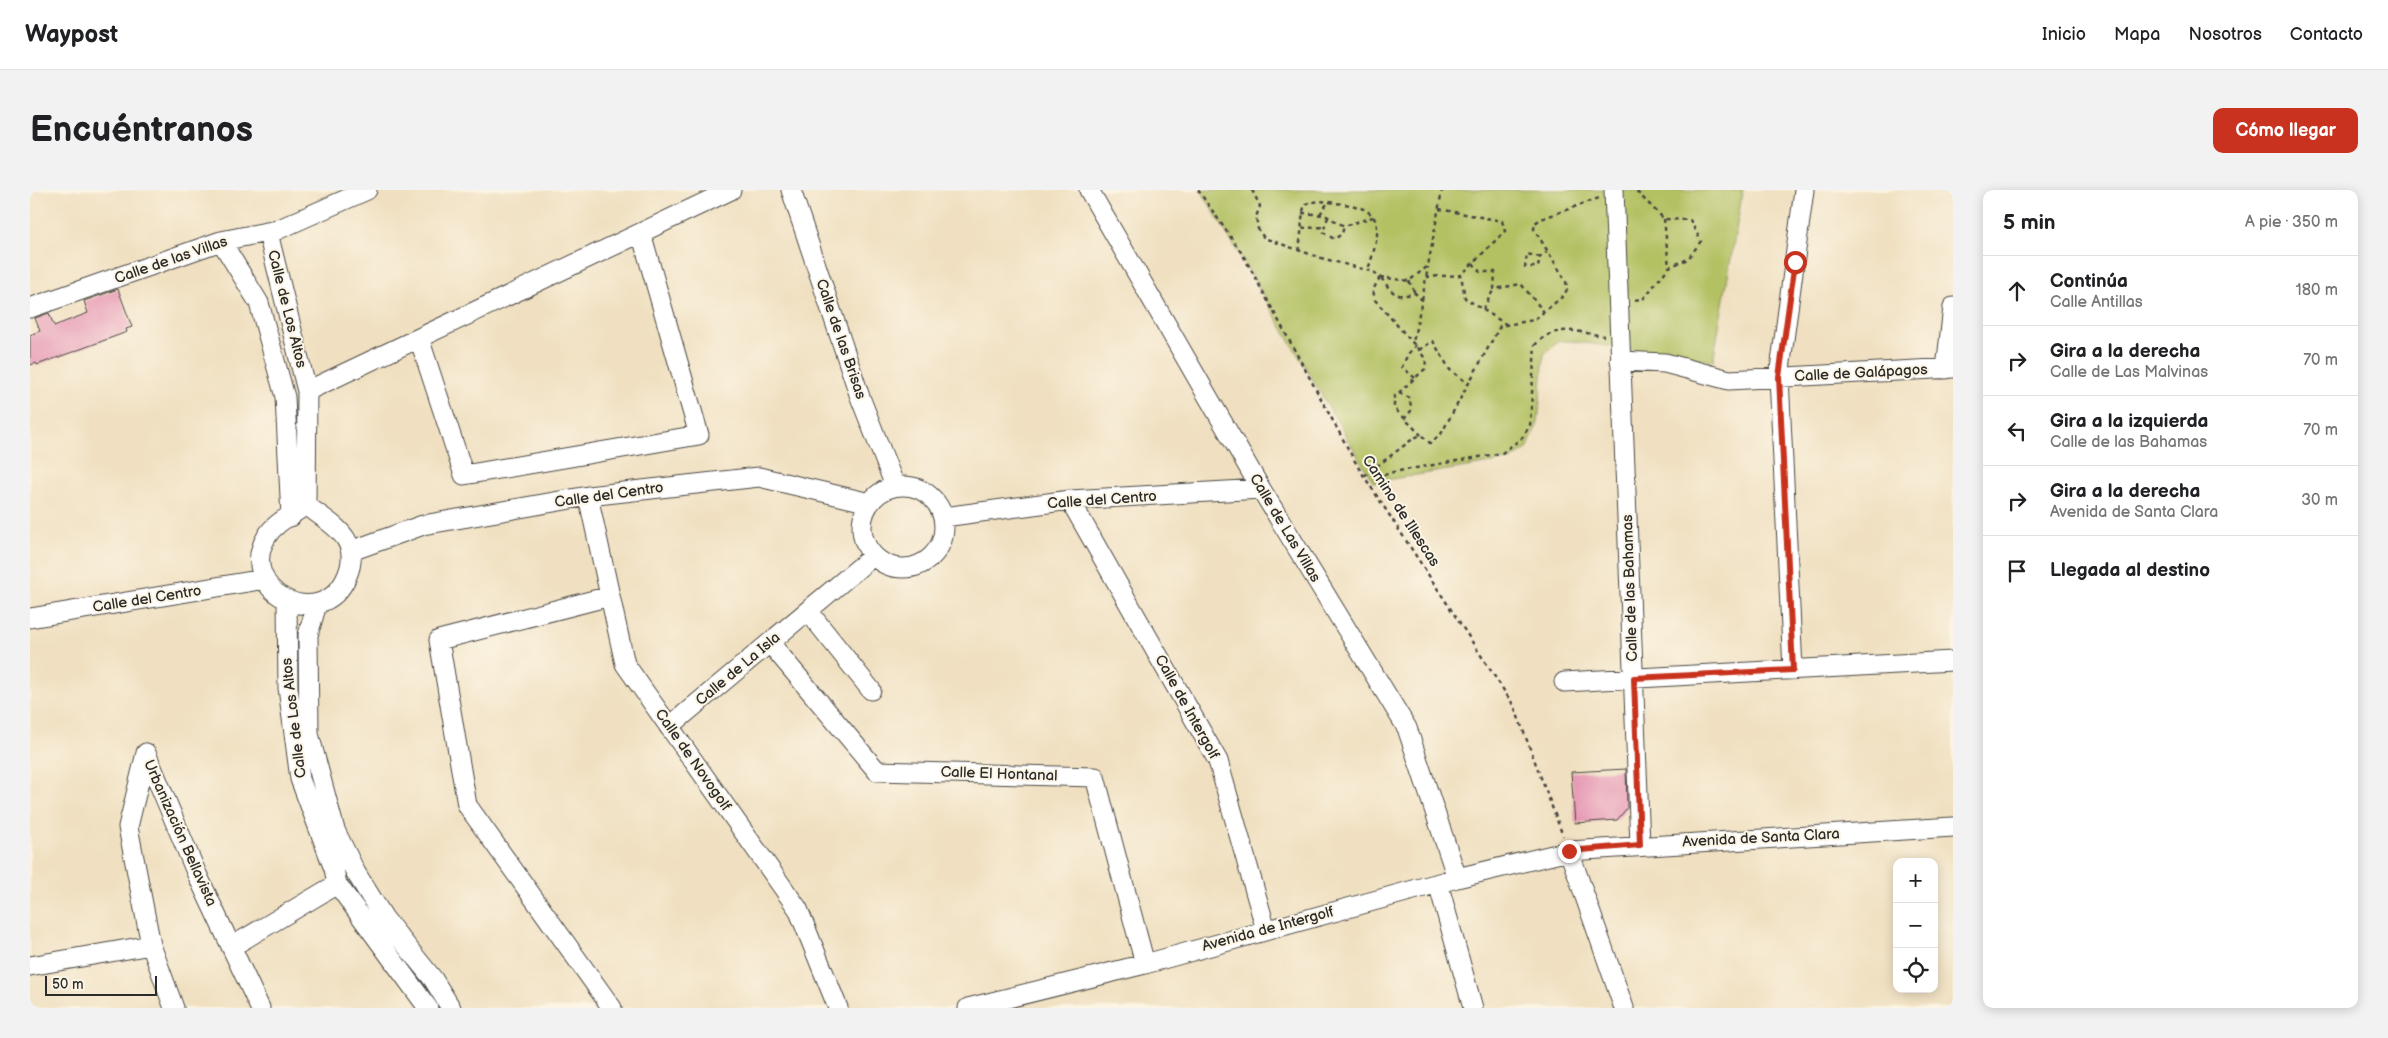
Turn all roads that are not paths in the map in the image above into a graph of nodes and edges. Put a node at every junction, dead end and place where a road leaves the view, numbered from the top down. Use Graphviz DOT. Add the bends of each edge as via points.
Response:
graph roads {
  1 [pos="367,190"];
  2 [pos="731,190"];
  3 [pos="791,190"];
  4 [pos="1089,190"];
  5 [pos="1804,190"];
  6 [pos="1614,192"];
  7 [pos="268,233"];
  8 [pos="641,233"];
  9 [pos="221,240"];
  10 [pos="1953,307"];
  11 [pos="30,308"];
  12 [pos="419,338"];
  13 [pos="1620,361"];
  14 [pos="1949,369"];
  15 [pos="1779,377"];
  16 [pos="307,391"];
  17 [pos="895,486"];
  18 [pos="1261,490"];
  19 [pos="588,496"];
  20 [pos="1070,500"];
  21 [pos="870,503"];
  22 [pos="298,511"];
  23 [pos="944,517"];
  24 [pos="351,551"];
  25 [pos="873,556"];
  26 [pos="265,579"];
  27 [pos="610,596"];
  28 [pos="287,601"];
  29 [pos="317,604"];
  30 [pos="808,611"];
  31 [pos="30,618"];
  32 [pos="770,643"];
  33 [pos="1953,661"];
  34 [pos="1793,670"];
  35 [pos="1634,678"];
  36 [pos="1564,682"];
  37 [pos="871,690"];
  38 [pos="669,727"];
  39 [pos="1953,827"];
  40 [pos="1640,845"];
  41 [pos="1569,851"];
  42 [pos="1457,878"];
  43 [pos="1438,883"];
  44 [pos="337,884"];
  45 [pos="1266,930"];
  46 [pos="151,945"];
  47 [pos="231,947"];
  48 [pos="1145,964"];
  49 [pos="30,966"];
  50 [pos="174,1008"];
  51 [pos="260,1008"];
  52 [pos="428,1008"];
  53 [pos="451,1008"];
  54 [pos="612,1008"];
  55 [pos="838,1008"];
  56 [pos="968,1008"];
  57 [pos="1473,1008"];
  58 [pos="1624,1008"];
  1 -- 7 [label="street, Calle de las Villas"];
  2 -- 8 [label="street"];
  3 -- 17 [label="street, Calle de las Brisas" via="860,398"];
  4 -- 18 [label="street, Calle de Las Villas"];
  5 -- 15 [label="street"];
  6 -- 13 [label="street, Calle de las Bahamas"];
  7 -- 9 [label="street, Calle de las Villas"];
  7 -- 16 [label="street, Calle de Los Altos"];
  8 -- 12 [label="street"];
  8 -- 12 [label="street" via="699,435 464,475"];
  9 -- 11 [label="street, Calle de las Villas"];
  9 -- 22 [label="street, Calle de Los Altos" via="259,303 285,398"];
  10 -- 14 [label="street"];
  12 -- 16 [label="street"];
  13 -- 15 [label="street, Calle de Galápagos" via="1665,363 1729,380"];
  13 -- 35 [label="street, Calle de las Bahamas"];
  14 -- 15 [label="street, Calle de Galápagos"];
  15 -- 34 [label="street"];
  16 -- 22 [label="street, Calle de Los Altos"];
  17 -- 21 [label="street" via="881,492"];
  17 -- 23 [label="street" via="923,490 934,499"];
  18 -- 20 [label="street, Calle del Centro"];
  18 -- 42 [label="street, Calle de Las Villas" via="1407,728"];
  19 -- 21 [label="street, Calle del Centro" via="759,477"];
  19 -- 24 [label="street, Calle del Centro" via="423,525"];
  19 -- 27 [label="street, Calle de Novogolf"];
  20 -- 23 [label="street, Calle del Centro"];
  20 -- 45 [label="street, Calle de Intergolf" via="1218,761"];
  21 -- 25 [label="street" via="863,516 862,530 865,544"];
  22 -- 24 [label="street" via="335,524"];
  22 -- 26 [label="street" via="277,524 267,536 261,551"];
  23 -- 25 [label="street" via="945,531 940,545 929,559 917,566 888,566"];
  24 -- 29 [label="street" via="351,567 343,586"];
  25 -- 30 [label="street, Calle de La Isla"];
  26 -- 28 [label="street" via="274,592"];
  26 -- 31 [label="street, Calle del Centro"];
  27 -- 38 [label="street, Calle de Novogolf" via="625,664"];
  27 -- 54 [label="street" via="439,640 467,805"];
  28 -- 29 [label="street" via="301,605"];
  28 -- 44 [label="street, Calle de Los Altos" via="288,688 300,779"];
  29 -- 53 [label="street, Calle de Los Altos" via="308,635 309,734 335,830 356,873 384,918 433,979"];
  30 -- 32 [label="street, Calle de La Isla"];
  30 -- 37 [label="street"];
  32 -- 38 [label="street, Calle de La Isla"];
  32 -- 48 [label="street, Calle El Hontanal" via="877,771 1095,776"];
  33 -- 34 [label="street"];
  34 -- 35 [label="street"];
  35 -- 36 [label="street"];
  35 -- 40 [label="street, Calle de las Bahamas"];
  38 -- 55 [label="street, Calle de Novogolf" via="798,909"];
  39 -- 40 [label="street, Avenida de Santa Clara"];
  40 -- 41 [label="street, Avenida de Santa Clara"];
  41 -- 42 [label="street, Avenida de Intergolf"];
  41 -- 58 [label="street"];
  42 -- 43 [label="street, Avenida de Intergolf"];
  43 -- 45 [label="street, Avenida de Intergolf"];
  43 -- 57 [label="street"];
  44 -- 47 [label="street"];
  44 -- 52 [label="street, Calle de Los Altos"];
  45 -- 48 [label="street, Avenida de Intergolf"];
  46 -- 47 [label="street, Urbanización Bellavista" via="128,826 146,753"];
  46 -- 49 [label="street"];
  46 -- 50 [label="street, Urbanización Bellavista"];
  47 -- 51 [label="street, Urbanización Bellavista"];
  48 -- 56 [label="street, Avenida de Intergolf"];
}
